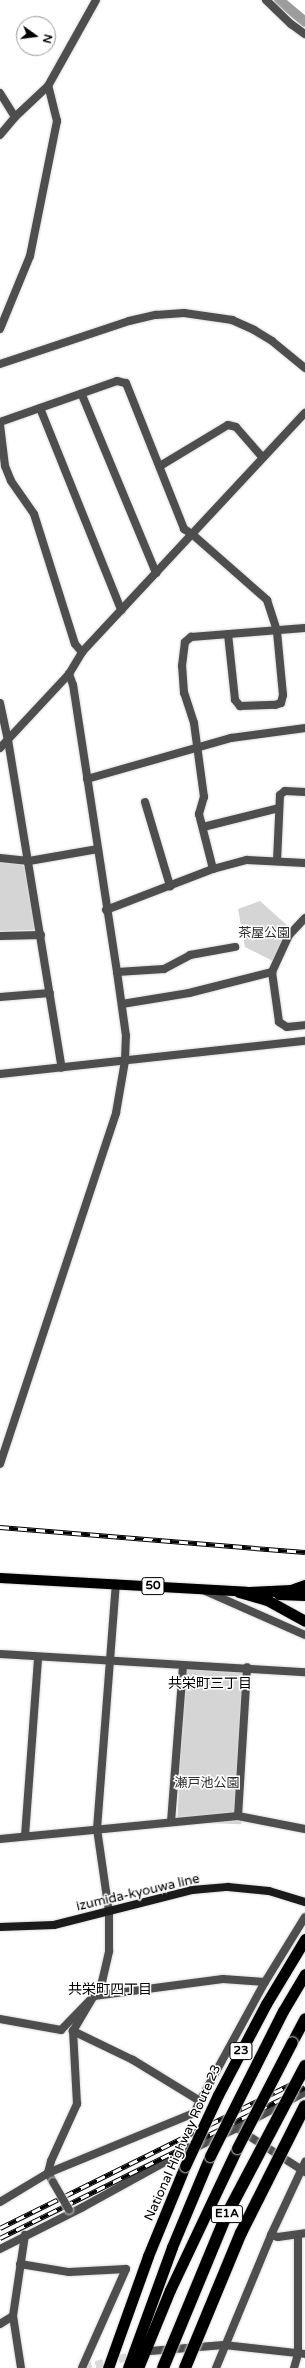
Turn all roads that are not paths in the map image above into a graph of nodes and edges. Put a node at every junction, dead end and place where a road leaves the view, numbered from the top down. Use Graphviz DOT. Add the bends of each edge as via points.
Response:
graph roads {
  1 [pos="96,0"];
  2 [pos="266,0"];
  3 [pos="305,34"];
  4 [pos="48,86"];
  5 [pos="0,93"];
  6 [pos="15,117"];
  7 [pos="0,135"];
  8 [pos="0,329"];
  9 [pos="0,364"];
  10 [pos="305,368"];
  11 [pos="82,395"];
  12 [pos="40,408"];
  13 [pos="305,413"];
  14 [pos="0,424"];
  15 [pos="262,457"];
  16 [pos="160,466"];
  17 [pos="192,534"];
  18 [pos="156,573"];
  19 [pos="122,610"];
  20 [pos="305,628"];
  21 [pos="277,631"];
  22 [pos="228,634"];
  23 [pos="82,652"];
  24 [pos="69,674"];
  25 [pos="0,702"];
  26 [pos="305,728"];
  27 [pos="8,740"];
  28 [pos="0,748"];
  29 [pos="198,748"];
  30 [pos="87,779"];
  31 [pos="305,792"];
  32 [pos="145,802"];
  33 [pos="279,808"];
  34 [pos="203,826"];
  35 [pos="98,849"];
  36 [pos="0,858"];
  37 [pos="29,861"];
  38 [pos="277,861"];
  39 [pos="305,863"];
  40 [pos="213,869"];
  41 [pos="170,886"];
  42 [pos="106,910"];
  43 [pos="305,918"];
  44 [pos="41,935"];
  45 [pos="0,936"];
  46 [pos="235,947"];
  47 [pos="117,972"];
  48 [pos="272,972"];
  49 [pos="50,993"];
  50 [pos="0,997"];
  51 [pos="122,1004"];
  52 [pos="305,1025"];
  53 [pos="305,1041"];
  54 [pos="125,1061"];
  55 [pos="62,1068"];
  56 [pos="0,1074"];
  57 [pos="0,1464"];
  58 [pos="0,1578"];
  59 [pos="116,1584"];
  60 [pos="305,1585"];
  61 [pos="201,1590"];
  62 [pos="239,1592"];
  63 [pos="305,1596"];
  64 [pos="305,1621"];
  65 [pos="305,1635"];
  66 [pos="0,1654"];
  67 [pos="38,1657"];
  68 [pos="109,1661"];
  69 [pos="183,1665"];
  70 [pos="247,1667"];
  71 [pos="305,1672"];
  72 [pos="238,1816"];
  73 [pos="171,1822"];
  74 [pos="97,1829"];
  75 [pos="305,1829"];
  76 [pos="25,1836"];
  77 [pos="0,1839"];
  78 [pos="305,1902"];
  79 [pos="109,1912"];
  80 [pos="305,1917"];
  81 [pos="0,1927"];
  82 [pos="305,1939"];
  83 [pos="305,1974"];
  84 [pos="265,1982"];
  85 [pos="94,1996"];
  86 [pos="305,2018"];
  87 [pos="0,2019"];
  88 [pos="73,2031"];
  89 [pos="305,2066"];
  90 [pos="305,2092"];
  91 [pos="200,2101"];
  92 [pos="305,2106"];
  93 [pos="237,2128"];
  94 [pos="305,2162"];
  95 [pos="303,2171"];
  96 [pos="48,2173"];
  97 [pos="0,2202"];
  98 [pos="70,2212"];
  99 [pos="302,2234"];
  100 [pos="25,2235"];
  101 [pos="271,2235"];
  102 [pos="0,2249"];
  103 [pos="20,2264"];
  104 [pos="13,2316"];
  105 [pos="0,2324"];
  106 [pos="224,2345"];
  107 [pos="150,2351"];
  108 [pos="301,2354"];
  109 [pos="21,2368"];
  110 [pos="82,2368"];
  111 [pos="108,2368"];
  112 [pos="128,2368"];
  113 [pos="138,2368"];
  114 [pos="162,2368"];
  115 [pos="185,2368"];
  116 [pos="216,2368"];
  117 [pos="294,2368"];
  1 -- 4 [label="street"];
  2 -- 3 [label="street"];
  4 -- 6 [label="street"];
  4 -- 8 [label="street" via="57,121 53,142 30,256"];
  5 -- 6 [label="street"];
  6 -- 7 [label="street"];
  9 -- 10 [label="street" via="129,321 156,315 184,314 232,320 272,341"];
  11 -- 12 [label="street"];
  11 -- 16 [label="street" via="117,381 126,383"];
  11 -- 18 [label="street"];
  12 -- 14 [label="street"];
  12 -- 19 [label="street"];
  13 -- 15 [label="street"];
  14 -- 23 [label="street" via="4,466 11,481 34,514 75,644"];
  15 -- 16 [label="street" via="236,427 228,425"];
  15 -- 17 [label="street"];
  16 -- 17 [label="street" via="184,529"];
  17 -- 18 [label="street"];
  17 -- 21 [label="street" via="267,600"];
  18 -- 19 [label="street"];
  19 -- 23 [label="street"];
  20 -- 21 [label="street"];
  21 -- 22 [label="street"];
  21 -- 22 [label="street" via="283,695 281,703 275,705 240,706 235,700"];
  22 -- 29 [label="street" via="191,637 185,642 182,666 184,693 194,723"];
  23 -- 24 [label="street"];
  24 -- 27 [label="street"];
  24 -- 30 [label="street" via="73,685"];
  25 -- 27 [label="street"];
  26 -- 29 [label="street" via="231,738"];
  27 -- 28 [label="street"];
  27 -- 37 [label="street"];
  29 -- 30 [label="street"];
  29 -- 34 [label="street" via="204,797 200,814"];
  30 -- 35 [label="street"];
  31 -- 33 [label="street" via="285,791 280,795"];
  32 -- 41 [label="street"];
  33 -- 34 [label="street"];
  33 -- 38 [label="street"];
  34 -- 40 [label="street"];
  35 -- 37 [label="street"];
  35 -- 42 [label="street"];
  36 -- 37 [label="street"];
  37 -- 44 [label="street"];
  38 -- 39 [label="street"];
  38 -- 40 [label="street" via="246,860"];
  40 -- 41 [label="street"];
  41 -- 42 [label="street"];
  42 -- 47 [label="street"];
  43 -- 48 [label="street" via="289,935"];
  44 -- 45 [label="street"];
  44 -- 49 [label="street"];
  46 -- 47 [label="street" via="190,955 164,969"];
  47 -- 51 [label="street"];
  48 -- 51 [label="street" via="189,993"];
  48 -- 52 [label="street" via="279,1022 287,1027"];
  49 -- 50 [label="street"];
  49 -- 55 [label="street"];
  51 -- 54 [label="street" via="126,1036"];
  53 -- 54 [label="street"];
  54 -- 55 [label="street"];
  54 -- 57 [label="street" via="116,1113"];
  55 -- 56 [label="street"];
  58 -- 59 [label="main road, 50"];
  59 -- 61 [label="main road, 50"];
  59 -- 68 [label="street"];
  60 -- 62 [label="highway" via="291,1590"];
  61 -- 62 [label="main road, 50"];
  61 -- 65 [label="street"];
  62 -- 63 [label="main road, 50"];
  62 -- 64 [label="highway" via="272,1602"];
  66 -- 67 [label="street"];
  67 -- 68 [label="street"];
  67 -- 76 [label="street"];
  68 -- 69 [label="street"];
  68 -- 74 [label="street"];
  69 -- 70 [label="street"];
  69 -- 73 [label="street"];
  70 -- 71 [label="street"];
  70 -- 72 [label="street"];
  72 -- 73 [label="street"];
  72 -- 75 [label="street"];
  73 -- 74 [label="street"];
  74 -- 76 [label="street"];
  74 -- 79 [label="street"];
  76 -- 77 [label="street"];
  78 -- 79 [label="main road, izumida-kyouwa line" via="269,1891 228,1887 192,1890"];
  79 -- 81 [label="main road, izumida-kyouwa line" via="54,1925"];
  79 -- 85 [label="street" via="110,1951 102,1982"];
  80 -- 84 [label="street"];
  82 -- 111 [label="highway, National Highway Route 23 / 23, bridge" via="266,2004 218,2095 185,2166 148,2256"];
  83 -- 112 [label="highway, 23, bridge" via="280,2017 210,2156 172,2247"];
  84 -- 85 [label="street" via="223,1980"];
  84 -- 91 [label="street"];
  85 -- 87 [label="street" via="61,2030"];
  85 -- 88 [label="street"];
  86 -- 113 [label="highway, bridge" via="237,2148 170,2290"];
  88 -- 91 [label="street" via="134,2060"];
  88 -- 96 [label="street" via="76,2104 57,2144"];
  89 -- 114 [label="highway, E1A, bridge" via="225,2218"];
  90 -- 93 [label="street"];
  91 -- 96 [label="street" via="194,2113"];
  92 -- 115 [label="highway, E1A, bridge" via="241,2233"];
  93 -- 95 [label="street"];
  93 -- 98 [label="street"];
  94 -- 95 [label="street"];
  95 -- 101 [label="street"];
  96 -- 97 [label="street"];
  96 -- 98 [label="street, bridge"];
  98 -- 100 [label="street"];
  99 -- 101 [label="street"];
  99 -- 108 [label="street"];
  100 -- 102 [label="street"];
  100 -- 103 [label="street"];
  101 -- 106 [label="street"];
  103 -- 104 [label="street"];
  103 -- 110 [label="street" via="69,2272 126,2269"];
  104 -- 105 [label="street"];
  104 -- 109 [label="street"];
  106 -- 107 [label="street"];
  106 -- 108 [label="street"];
  106 -- 116 [label="street"];
  108 -- 117 [label="street"];
}
